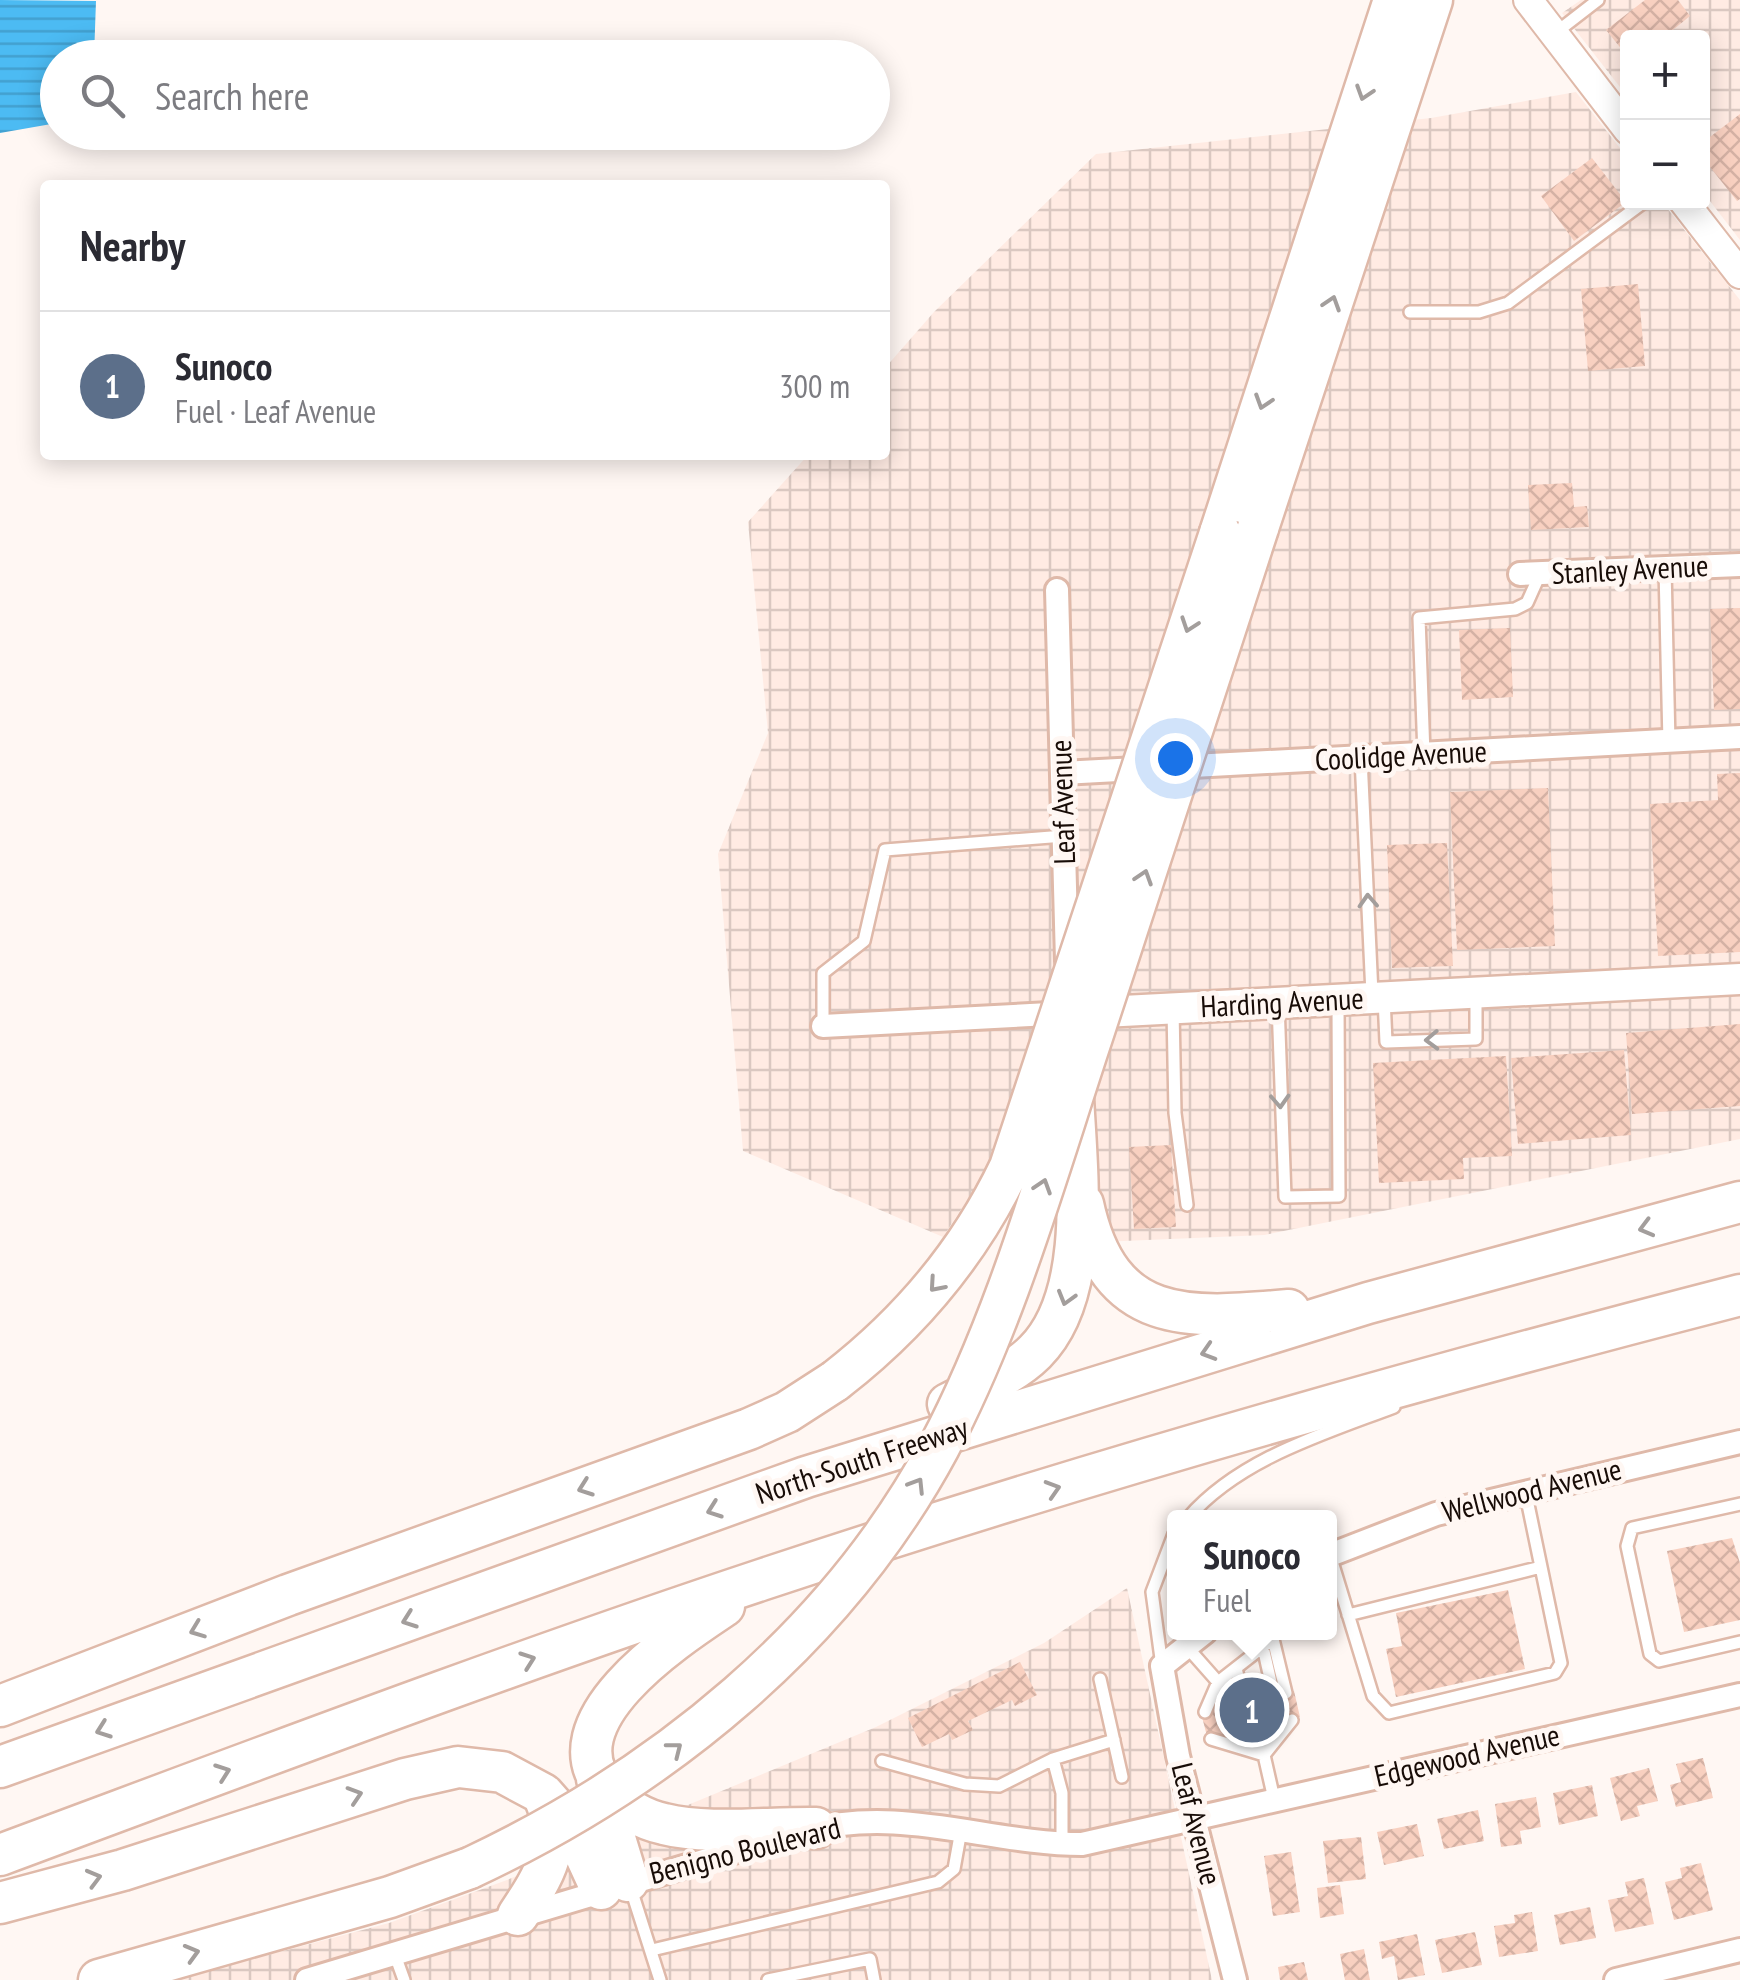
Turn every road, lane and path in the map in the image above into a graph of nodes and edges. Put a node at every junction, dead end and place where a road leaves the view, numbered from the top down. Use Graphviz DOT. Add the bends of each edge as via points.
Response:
graph roads {
  1 [pos="1394,0"];
  2 [pos="1528,0"];
  3 [pos="1598,0"];
  4 [pos="1427,14"];
  5 [pos="1554,34"];
  6 [pos="1620,120"];
  7 [pos="1633,210"];
  8 [pos="1690,210"];
  9 [pos="1740,274"];
  10 [pos="1410,312"];
  11 [pos="1239,530"];
  12 [pos="1740,565"];
  13 [pos="1665,568"];
  14 [pos="1530,574"];
  15 [pos="1056,590"];
  16 [pos="1740,736"];
  17 [pos="1669,743"];
  18 [pos="1424,755"];
  19 [pos="1361,758"];
  20 [pos="1062,772"];
  21 [pos="1064,836"];
  22 [pos="1740,979"];
  23 [pos="1476,993"];
  24 [pos="1378,998"];
  25 [pos="1338,1000"];
  26 [pos="1278,1003"];
  27 [pos="1172,1009"];
  28 [pos="1068,1014"];
  29 [pos="824,1026"];
  30 [pos="1076,1166"];
  31 [pos="1740,1202"];
  32 [pos="1186,1204"];
  33 [pos="1740,1294"];
  34 [pos="1368,1303"];
  35 [pos="1582,1336"];
  36 [pos="1436,1391"];
  37 [pos="1399,1405"];
  38 [pos="1740,1442"];
  39 [pos="806,1476"];
  40 [pos="1525,1490"];
  41 [pos="1740,1504"];
  42 [pos="1198,1510"];
  43 [pos="1167,1552"];
  44 [pos="1337,1552"];
  45 [pos="1541,1567"];
  46 [pos="1337,1578"];
  47 [pos="760,1580"];
  48 [pos="1348,1614"];
  49 [pos="1196,1640"];
  50 [pos="1268,1640"];
  51 [pos="1740,1642"];
  52 [pos="1162,1666"];
  53 [pos="1226,1675"];
  54 [pos="1100,1679"];
  55 [pos="1280,1694"];
  56 [pos="1739,1698"];
  57 [pos="1244,1703"];
  58 [pos="0,1706"];
  59 [pos="1225,1707"];
  60 [pos="1204,1712"];
  61 [pos="1286,1721"];
  62 [pos="1250,1730"];
  63 [pos="1232,1734"];
  64 [pos="1211,1739"];
  65 [pos="1114,1740"];
  66 [pos="1264,1755"];
  67 [pos="1053,1758"];
  68 [pos="882,1762"];
  69 [pos="0,1767"];
  70 [pos="1122,1777"];
  71 [pos="597,1778"];
  72 [pos="543,1794"];
  73 [pos="1274,1799"];
  74 [pos="1194,1817"];
  75 [pos="816,1828"];
  76 [pos="961,1830"];
  77 [pos="1062,1844"];
  78 [pos="0,1855"];
  79 [pos="614,1885"];
  80 [pos="0,1904"];
  81 [pos="518,1916"];
  82 [pos="652,1950"];
  83 [pos="1740,1950"];
  84 [pos="396,1955"];
  85 [pos="335,1976"];
  86 [pos="98,1980"];
  87 [pos="307,1980"];
  88 [pos="404,1980"];
  89 [pos="660,1980"];
  90 [pos="768,1980"];
  91 [pos="874,1980"];
  92 [pos="1235,1980"];
  93 [pos="1616,1980"];
  1 -- 11 [label="highway, one-way"];
  2 -- 5 [label="street"];
  3 -- 5 [label="lane"];
  11 -- 4 [label="highway, one-way"];
  5 -- 6 [label="street"];
  7 -- 10 [label="lane" via="1508,303 1479,312"];
  8 -- 9 [label="street"];
  11 -- 58 [label="highway, one-way, bridge" via="1010,1167 950,1269 892,1333 835,1382 749,1430"];
  86 -- 11 [label="highway, one-way, bridge" via="390,1897 470,1868 607,1796 707,1724 875,1545 926,1471 1016,1268"];
  12 -- 13 [label="street, Stanley Avenue"];
  13 -- 14 [label="street, Stanley Avenue"];
  13 -- 17 [label="lane"];
  14 -- 18 [label="lane" via="1527,603 1515,608 1419,618"];
  15 -- 20 [label="street, Leaf Avenue"];
  16 -- 17 [label="street, Coolidge Avenue"];
  17 -- 18 [label="street, Coolidge Avenue"];
  18 -- 19 [label="street, Coolidge Avenue"];
  19 -- 20 [label="street, Coolidge Avenue"];
  24 -- 19 [label="lane, one-way"];
  20 -- 21 [label="street, Leaf Avenue"];
  21 -- 28 [label="street, Leaf Avenue"];
  21 -- 29 [label="lane" via="886,850 864,941 823,973"];
  22 -- 23 [label="main road, Harding Avenue"];
  23 -- 24 [label="main road, Harding Avenue"];
  23 -- 24 [label="lane, one-way" via="1476,1039 1386,1042"];
  24 -- 25 [label="main road, Harding Avenue"];
  25 -- 26 [label="main road, Harding Avenue"];
  26 -- 25 [label="lane, one-way" via="1285,1197 1340,1196"];
  26 -- 27 [label="main road, Harding Avenue"];
  27 -- 28 [label="main road, Harding Avenue"];
  27 -- 32 [label="lane"];
  28 -- 29 [label="street, Harding Avenue"];
  28 -- 30 [label="highway"];
  30 -- 34 [label="highway" via="1101,1256 1122,1285 1151,1306 1200,1316"];
  30 -- 39 [label="highway, one-way" via="1070,1290 1035,1353"];
  31 -- 34 [label="highway, North-South Freeway, one-way"];
  33 -- 35 [label="highway"];
  34 -- 39 [label="highway, North-South Freeway, one-way"];
  35 -- 36 [label="lane"];
  47 -- 35 [label="highway, one-way" via="1200,1444"];
  37 -- 42 [label="lane" via="1244,1472"];
  38 -- 40 [label="street, Wellwood Avenue"];
  39 -- 69 [label="highway, North-South Freeway, one-way"];
  40 -- 44 [label="street, Wellwood Avenue" via="1436,1514"];
  40 -- 45 [label="lane"];
  41 -- 51 [label="lane" via="1632,1528 1627,1546 1650,1654 1660,1661"];
  43 -- 52 [label="lane" via="1152,1592"];
  45 -- 48 [label="lane"];
  45 -- 48 [label="lane" via="1562,1663 1555,1674 1389,1713 1373,1696"];
  46 -- 48 [label="lane"];
  47 -- 71 [label="highway" via="614,1694 593,1739"];
  78 -- 47 [label="highway, one-way"];
  49 -- 52 [label="street"];
  49 -- 53 [label="lane"];
  50 -- 53 [label="lane"];
  50 -- 55 [label="lane"];
  52 -- 74 [label="street, Leaf Avenue"];
  53 -- 57 [label="lane"];
  53 -- 59 [label="lane"];
  53 -- 60 [label="lane"];
  54 -- 65 [label="lane"];
  56 -- 73 [label="street, Edgewood Avenue"];
  61 -- 66 [label="lane"];
  62 -- 66 [label="lane"];
  63 -- 66 [label="lane"];
  64 -- 66 [label="lane"];
  65 -- 67 [label="lane"];
  65 -- 70 [label="lane"];
  66 -- 73 [label="lane"];
  67 -- 68 [label="lane" via="999,1786"];
  67 -- 77 [label="lane"];
  71 -- 75 [label="highway" via="628,1809 665,1825"];
  71 -- 79 [label="highway"];
  72 -- 79 [label="highway"];
  80 -- 72 [label="highway, one-way" via="435,1770 484,1768 518,1777"];
  72 -- 81 [label="highway" via="556,1831 554,1848"];
  73 -- 74 [label="street, Edgewood Avenue"];
  74 -- 77 [label="street, Benigno Boulevard" via="1126,1837"];
  74 -- 92 [label="street, Leaf Avenue"];
  75 -- 76 [label="street, Benigno Boulevard" via="897,1822"];
  75 -- 79 [label="street, Benigno Boulevard"];
  76 -- 77 [label="street, Benigno Boulevard"];
  76 -- 82 [label="lane" via="954,1869 938,1882"];
  79 -- 81 [label="street, Benigno Boulevard"];
  79 -- 82 [label="lane"];
  81 -- 84 [label="street, Benigno Boulevard"];
  82 -- 89 [label="lane"];
  83 -- 93 [label="street"];
  84 -- 85 [label="street, Benigno Boulevard"];
  84 -- 88 [label="lane"];
  85 -- 87 [label="street, Benigno Boulevard"];
  90 -- 91 [label="lane" via="870,1959"];
}
